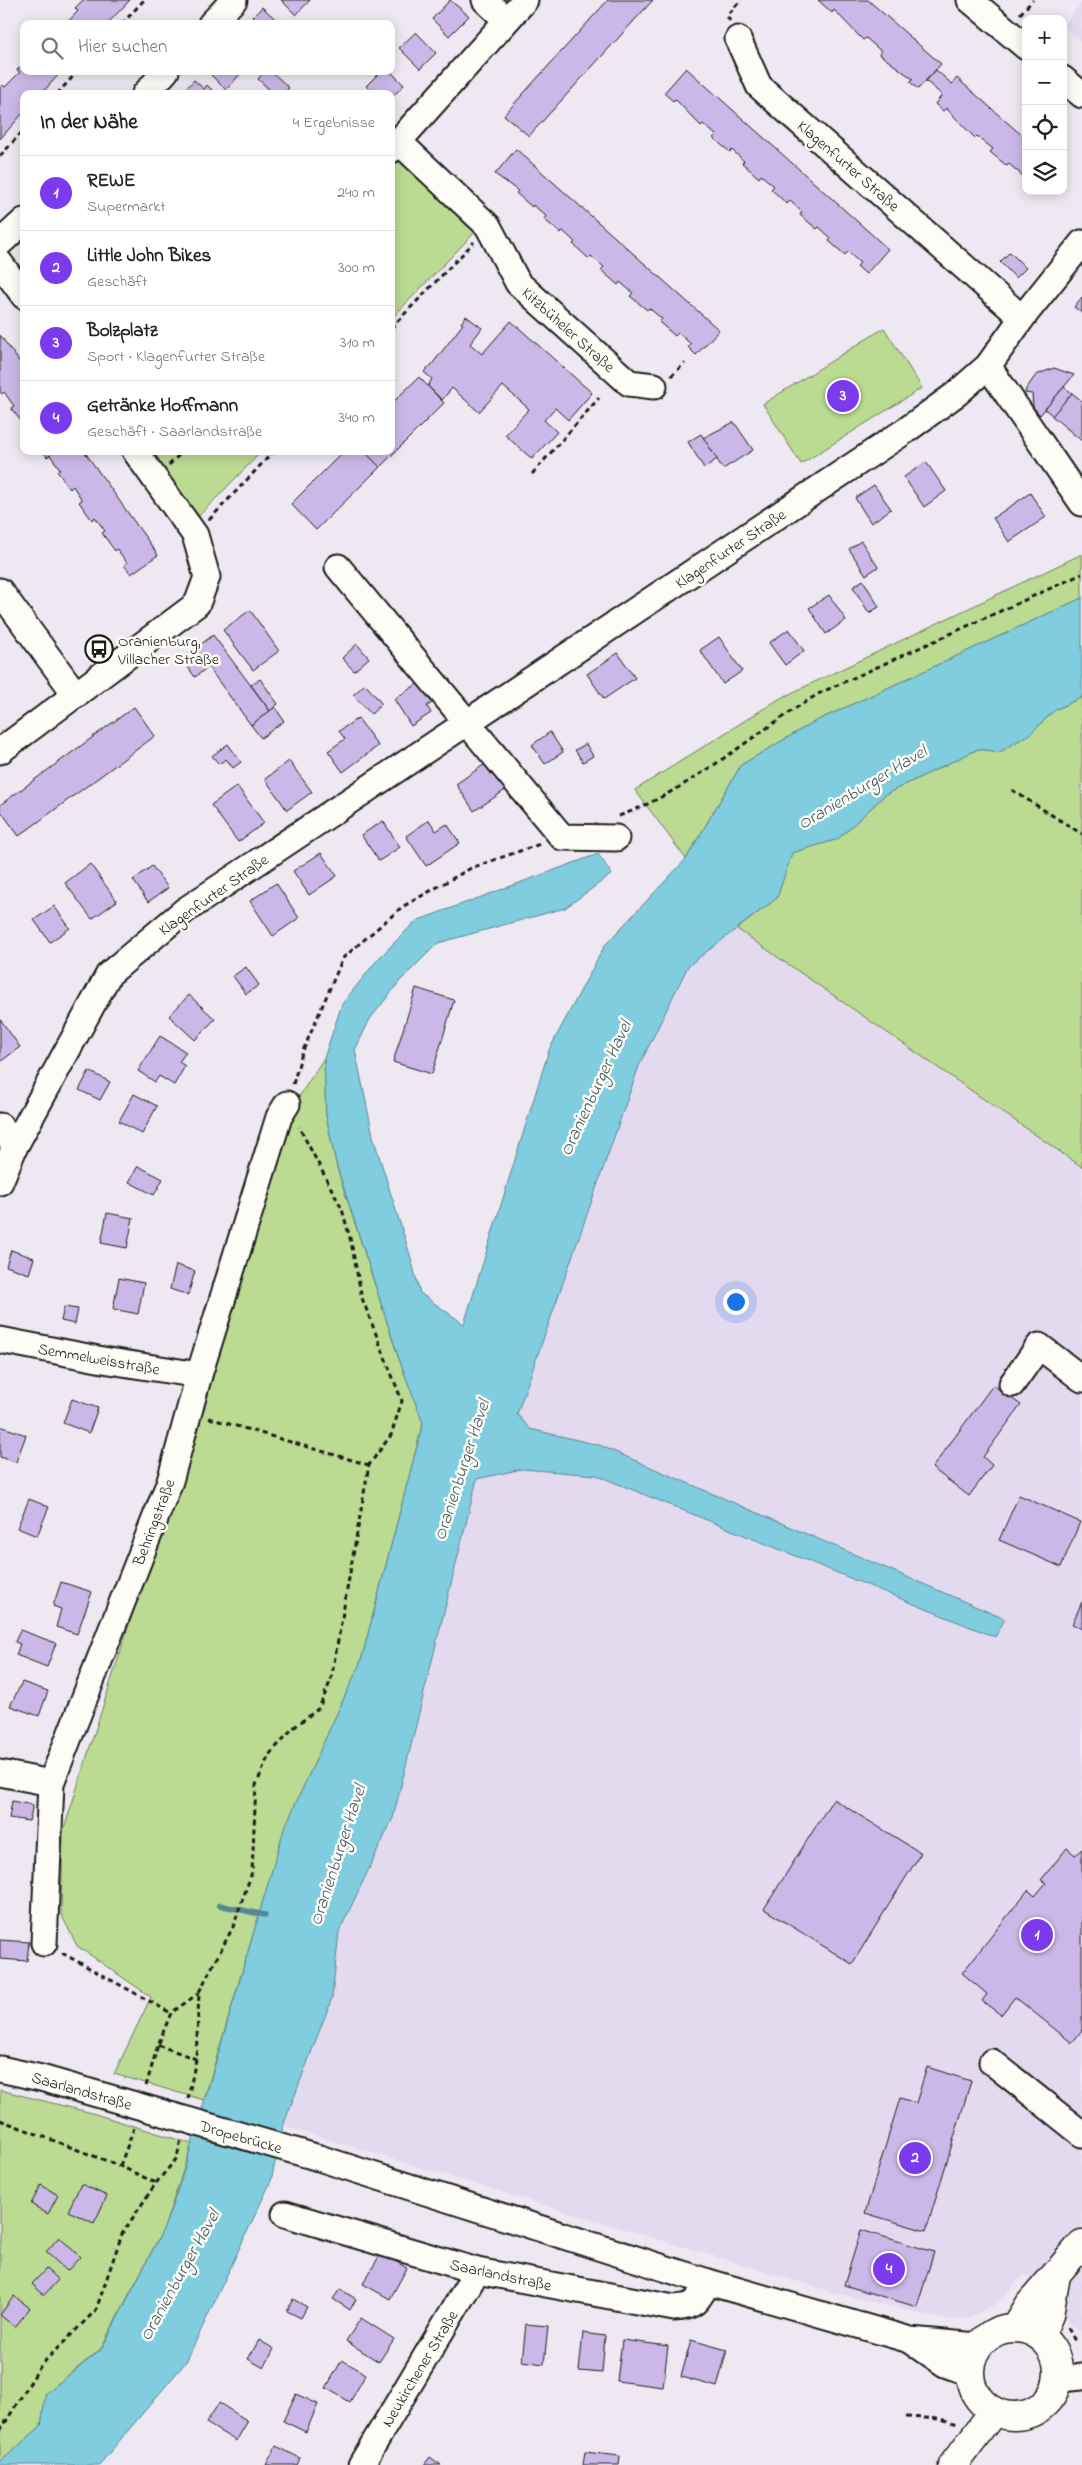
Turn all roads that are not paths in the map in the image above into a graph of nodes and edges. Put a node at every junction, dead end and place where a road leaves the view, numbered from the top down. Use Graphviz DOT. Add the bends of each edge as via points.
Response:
graph roads {
  1 [pos="234,0"];
  2 [pos="485,0"];
  3 [pos="525,0"];
  4 [pos="970,0"];
  5 [pos="215,20"];
  6 [pos="506,20"];
  7 [pos="738,39"];
  8 [pos="1022,43"];
  9 [pos="162,75"];
  10 [pos="1067,82"];
  11 [pos="149,90"];
  12 [pos="1082,95"];
  13 [pos="395,146"];
  14 [pos="20,225"];
  15 [pos="0,243"];
  16 [pos="1082,244"];
  17 [pos="0,263"];
  18 [pos="20,290"];
  19 [pos="1022,318"];
  20 [pos="988,366"];
  21 [pos="654,386"];
  22 [pos="138,455"];
  23 [pos="1082,503"];
  24 [pos="338,567"];
  25 [pos="0,591"];
  26 [pos="76,695"];
  27 [pos="467,723"];
  28 [pos="0,751"];
  29 [pos="617,827"];
  30 [pos="287,1104"];
  31 [pos="0,1126"];
  32 [pos="15,1146"];
  33 [pos="0,1182"];
  34 [pos="0,1340"];
  35 [pos="199,1375"];
  36 [pos="1082,1380"];
  37 [pos="1012,1384"];
  38 [pos="0,1773"];
  39 [pos="51,1783"];
  40 [pos="44,1943"];
  41 [pos="992,2062"];
  42 [pos="0,2069"];
  43 [pos="163,2113"];
  44 [pos="1082,2134"];
  45 [pos="285,2214"];
  46 [pos="1082,2244"];
  47 [pos="477,2271"];
  48 [pos="708,2282"];
  49 [pos="1028,2331"];
  50 [pos="910,2340"];
  51 [pos="978,2346"];
  52 [pos="970,2373"];
  53 [pos="1071,2378"];
  54 [pos="994,2411"];
  55 [pos="361,2465"];
  56 [pos="953,2465"];
  1 -- 5 [label="street"];
  2 -- 6 [label="street"];
  3 -- 6 [label="street, Kitzbüheler Straße"];
  4 -- 8 [label="street"];
  6 -- 13 [label="street, Kitzbüheler Straße"];
  7 -- 19 [label="street, Klagenfurter Straße" via="759,86"];
  9 -- 11 [label="street"];
  10 -- 12 [label="street"];
  13 -- 21 [label="street, Kitzbüheler Straße" via="488,226 518,283 630,383"];
  14 -- 15 [label="street"];
  16 -- 19 [label="street, Klagenfurter Straße"];
  17 -- 18 [label="street"];
  19 -- 20 [label="street, Klagenfurter Straße"];
  20 -- 23 [label="street"];
  20 -- 27 [label="street, Klagenfurter Straße" via="905,431"];
  22 -- 26 [label="street" via="195,535 207,577 197,604"];
  24 -- 27 [label="street"];
  25 -- 26 [label="street"];
  26 -- 28 [label="street"];
  27 -- 29 [label="street" via="562,837"];
  27 -- 32 [label="street, Klagenfurter Straße" via="184,911 109,974"];
  30 -- 35 [label="street, Behringstraße" via="279,1117"];
  31 -- 32 [label="street"];
  32 -- 33 [label="street, Klagenfurter Straße"];
  34 -- 35 [label="street, Semmelweisstraße"];
  35 -- 39 [label="street, Behringstraße" via="170,1482"];
  36 -- 37 [label="street" via="1039,1346"];
  38 -- 39 [label="street"];
  39 -- 40 [label="street, Behringstraße"];
  41 -- 44 [label="street"];
  42 -- 43 [label="street, Saarlandstraße"];
  43 -- 48 [label="street, Dropebrücke, bridge" via="319,2158"];
  45 -- 47 [label="street, Saarlandstraße"];
  46 -- 49 [label="main road" via="1056,2275 1049,2315"];
  47 -- 48 [label="street, Saarlandstraße" via="674,2308 688,2307 697,2301"];
  47 -- 55 [label="street, Neukirchener Straße"];
  48 -- 50 [label="street"];
  49 -- 51 [label="main road" via="1001,2329"];
  49 -- 53 [label="main road" via="1050,2345"];
  50 -- 51 [label="street"];
  50 -- 52 [label="street" via="945,2364"];
  51 -- 52 [label="main road"];
  52 -- 54 [label="main road" via="978,2396"];
  53 -- 54 [label="main road" via="1032,2412 1007,2415"];
  54 -- 56 [label="main road"];
}
